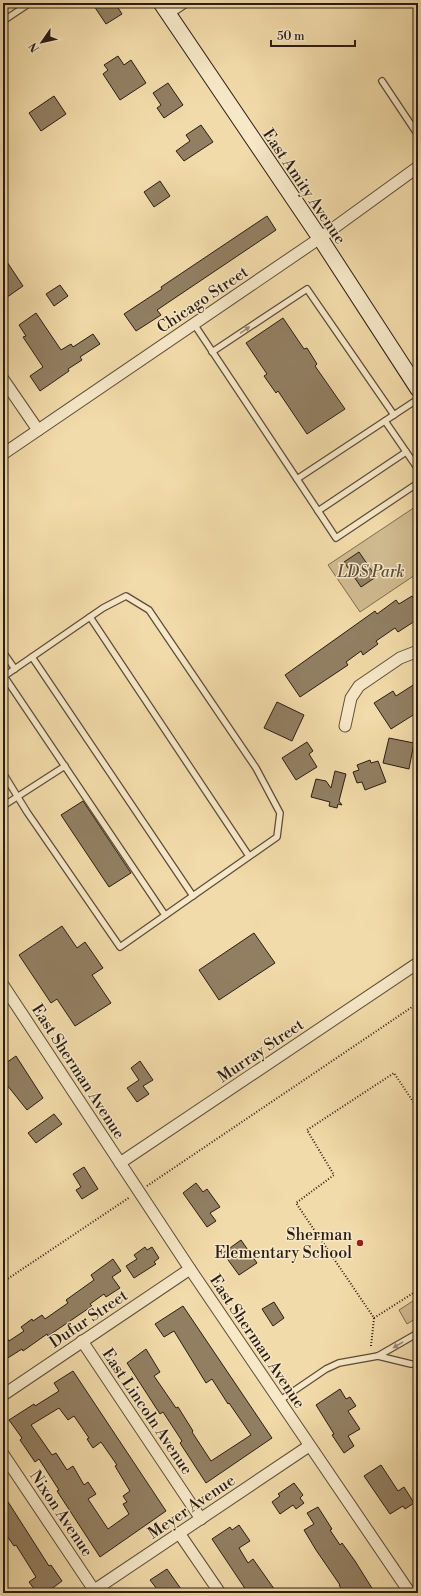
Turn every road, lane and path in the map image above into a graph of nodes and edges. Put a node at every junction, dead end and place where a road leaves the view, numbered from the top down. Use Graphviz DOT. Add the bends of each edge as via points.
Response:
graph roads {
  1 [pos="30,3"];
  2 [pos="183,3"];
  3 [pos="165,8"];
  4 [pos="3,21"];
  5 [pos="382,81"];
  6 [pos="418,135"];
  7 [pos="418,167"];
  8 [pos="320,238"];
  9 [pos="194,324"];
  10 [pos="212,352"];
  11 [pos="3,379"];
  12 [pos="418,389"];
  13 [pos="418,399"];
  14 [pos="394,415"];
  15 [pos="385,421"];
  16 [pos="38,430"];
  17 [pos="406,452"];
  18 [pos="3,454"];
  19 [pos="418,469"];
  20 [pos="297,479"];
  21 [pos="418,483"];
  22 [pos="318,511"];
  23 [pos="90,617"];
  24 [pos="418,651"];
  25 [pos="3,652"];
  26 [pos="32,657"];
  27 [pos="15,669"];
  28 [pos="4,677"];
  29 [pos="345,726"];
  30 [pos="65,766"];
  31 [pos="3,773"];
  32 [pos="17,796"];
  33 [pos="3,806"];
  34 [pos="249,856"];
  35 [pos="193,896"];
  36 [pos="165,915"];
  37 [pos="418,963"];
  38 [pos="3,985"];
  39 [pos="418,1003"];
  40 [pos="418,1109"];
  41 [pos="120,1163"];
  42 [pos="139,1191"];
  43 [pos="190,1269"];
  44 [pos="3,1282"];
  45 [pos="418,1290"];
  46 [pos="374,1318"];
  47 [pos="418,1333"];
  48 [pos="82,1341"];
  49 [pos="371,1346"];
  50 [pos="378,1356"];
  51 [pos="418,1364"];
  52 [pos="3,1395"];
  53 [pos="279,1401"];
  54 [pos="309,1446"];
  55 [pos="3,1454"];
  56 [pos="201,1519"];
  57 [pos="179,1533"];
  58 [pos="92,1591"];
  59 [pos="220,1593"];
  60 [pos="410,1593"];
  1 -- 4 [label="lane"];
  2 -- 3 [label="street"];
  3 -- 8 [label="main road, East Amity Avenue"];
  5 -- 6 [label="lane"];
  7 -- 8 [label="street, Chicago Street"];
  8 -- 9 [label="street, Chicago Street"];
  8 -- 12 [label="main road, East Amity Avenue"];
  9 -- 10 [label="lane"];
  9 -- 16 [label="street, Chicago Street"];
  10 -- 14 [label="lane, one-way" via="307,289"];
  10 -- 20 [label="lane"];
  11 -- 16 [label="street"];
  13 -- 14 [label="lane"];
  14 -- 15 [label="lane"];
  15 -- 17 [label="lane"];
  15 -- 20 [label="lane"];
  16 -- 18 [label="street, Chicago Street"];
  17 -- 19 [label="lane"];
  17 -- 22 [label="lane"];
  20 -- 22 [label="lane"];
  21 -- 22 [label="lane" via="336,538"];
  23 -- 26 [label="lane"];
  23 -- 34 [label="lane"];
  23 -- 34 [label="lane" via="126,596 149,610 256,768 280,813 277,837"];
  24 -- 29 [label="street" via="400,658 359,686 352,698"];
  25 -- 27 [label="lane"];
  26 -- 27 [label="lane"];
  26 -- 35 [label="lane"];
  27 -- 28 [label="lane"];
  28 -- 30 [label="lane"];
  30 -- 32 [label="lane"];
  30 -- 36 [label="lane"];
  31 -- 32 [label="lane"];
  32 -- 33 [label="lane"];
  32 -- 36 [label="lane" via="120,946"];
  34 -- 35 [label="lane"];
  35 -- 36 [label="lane"];
  37 -- 41 [label="street, Murray Street"];
  38 -- 41 [label="street, East Sherman Avenue"];
  39 -- 42 [label="path"];
  40 -- 46 [label="path" via="394,1073 307,1130 334,1175 296,1203"];
  41 -- 42 [label="street, East Sherman Avenue"];
  42 -- 43 [label="street, East Sherman Avenue"];
  42 -- 44 [label="path"];
  43 -- 48 [label="street, Dufur Street"];
  43 -- 53 [label="street, East Sherman Avenue"];
  45 -- 46 [label="path"];
  46 -- 49 [label="path"];
  47 -- 50 [label="lane, one-way"];
  48 -- 52 [label="street, Dufur Street"];
  48 -- 56 [label="street, East Lincoln Avenue"];
  50 -- 51 [label="lane"];
  50 -- 53 [label="lane" via="339,1363"];
  53 -- 54 [label="street, East Sherman Avenue"];
  54 -- 56 [label="street, Meyer Avenue"];
  54 -- 60 [label="street, East Sherman Avenue"];
  55 -- 58 [label="street, Nixon Avenue"];
  56 -- 57 [label="street, Meyer Avenue"];
  57 -- 58 [label="street, Meyer Avenue"];
  57 -- 59 [label="street"];
}
